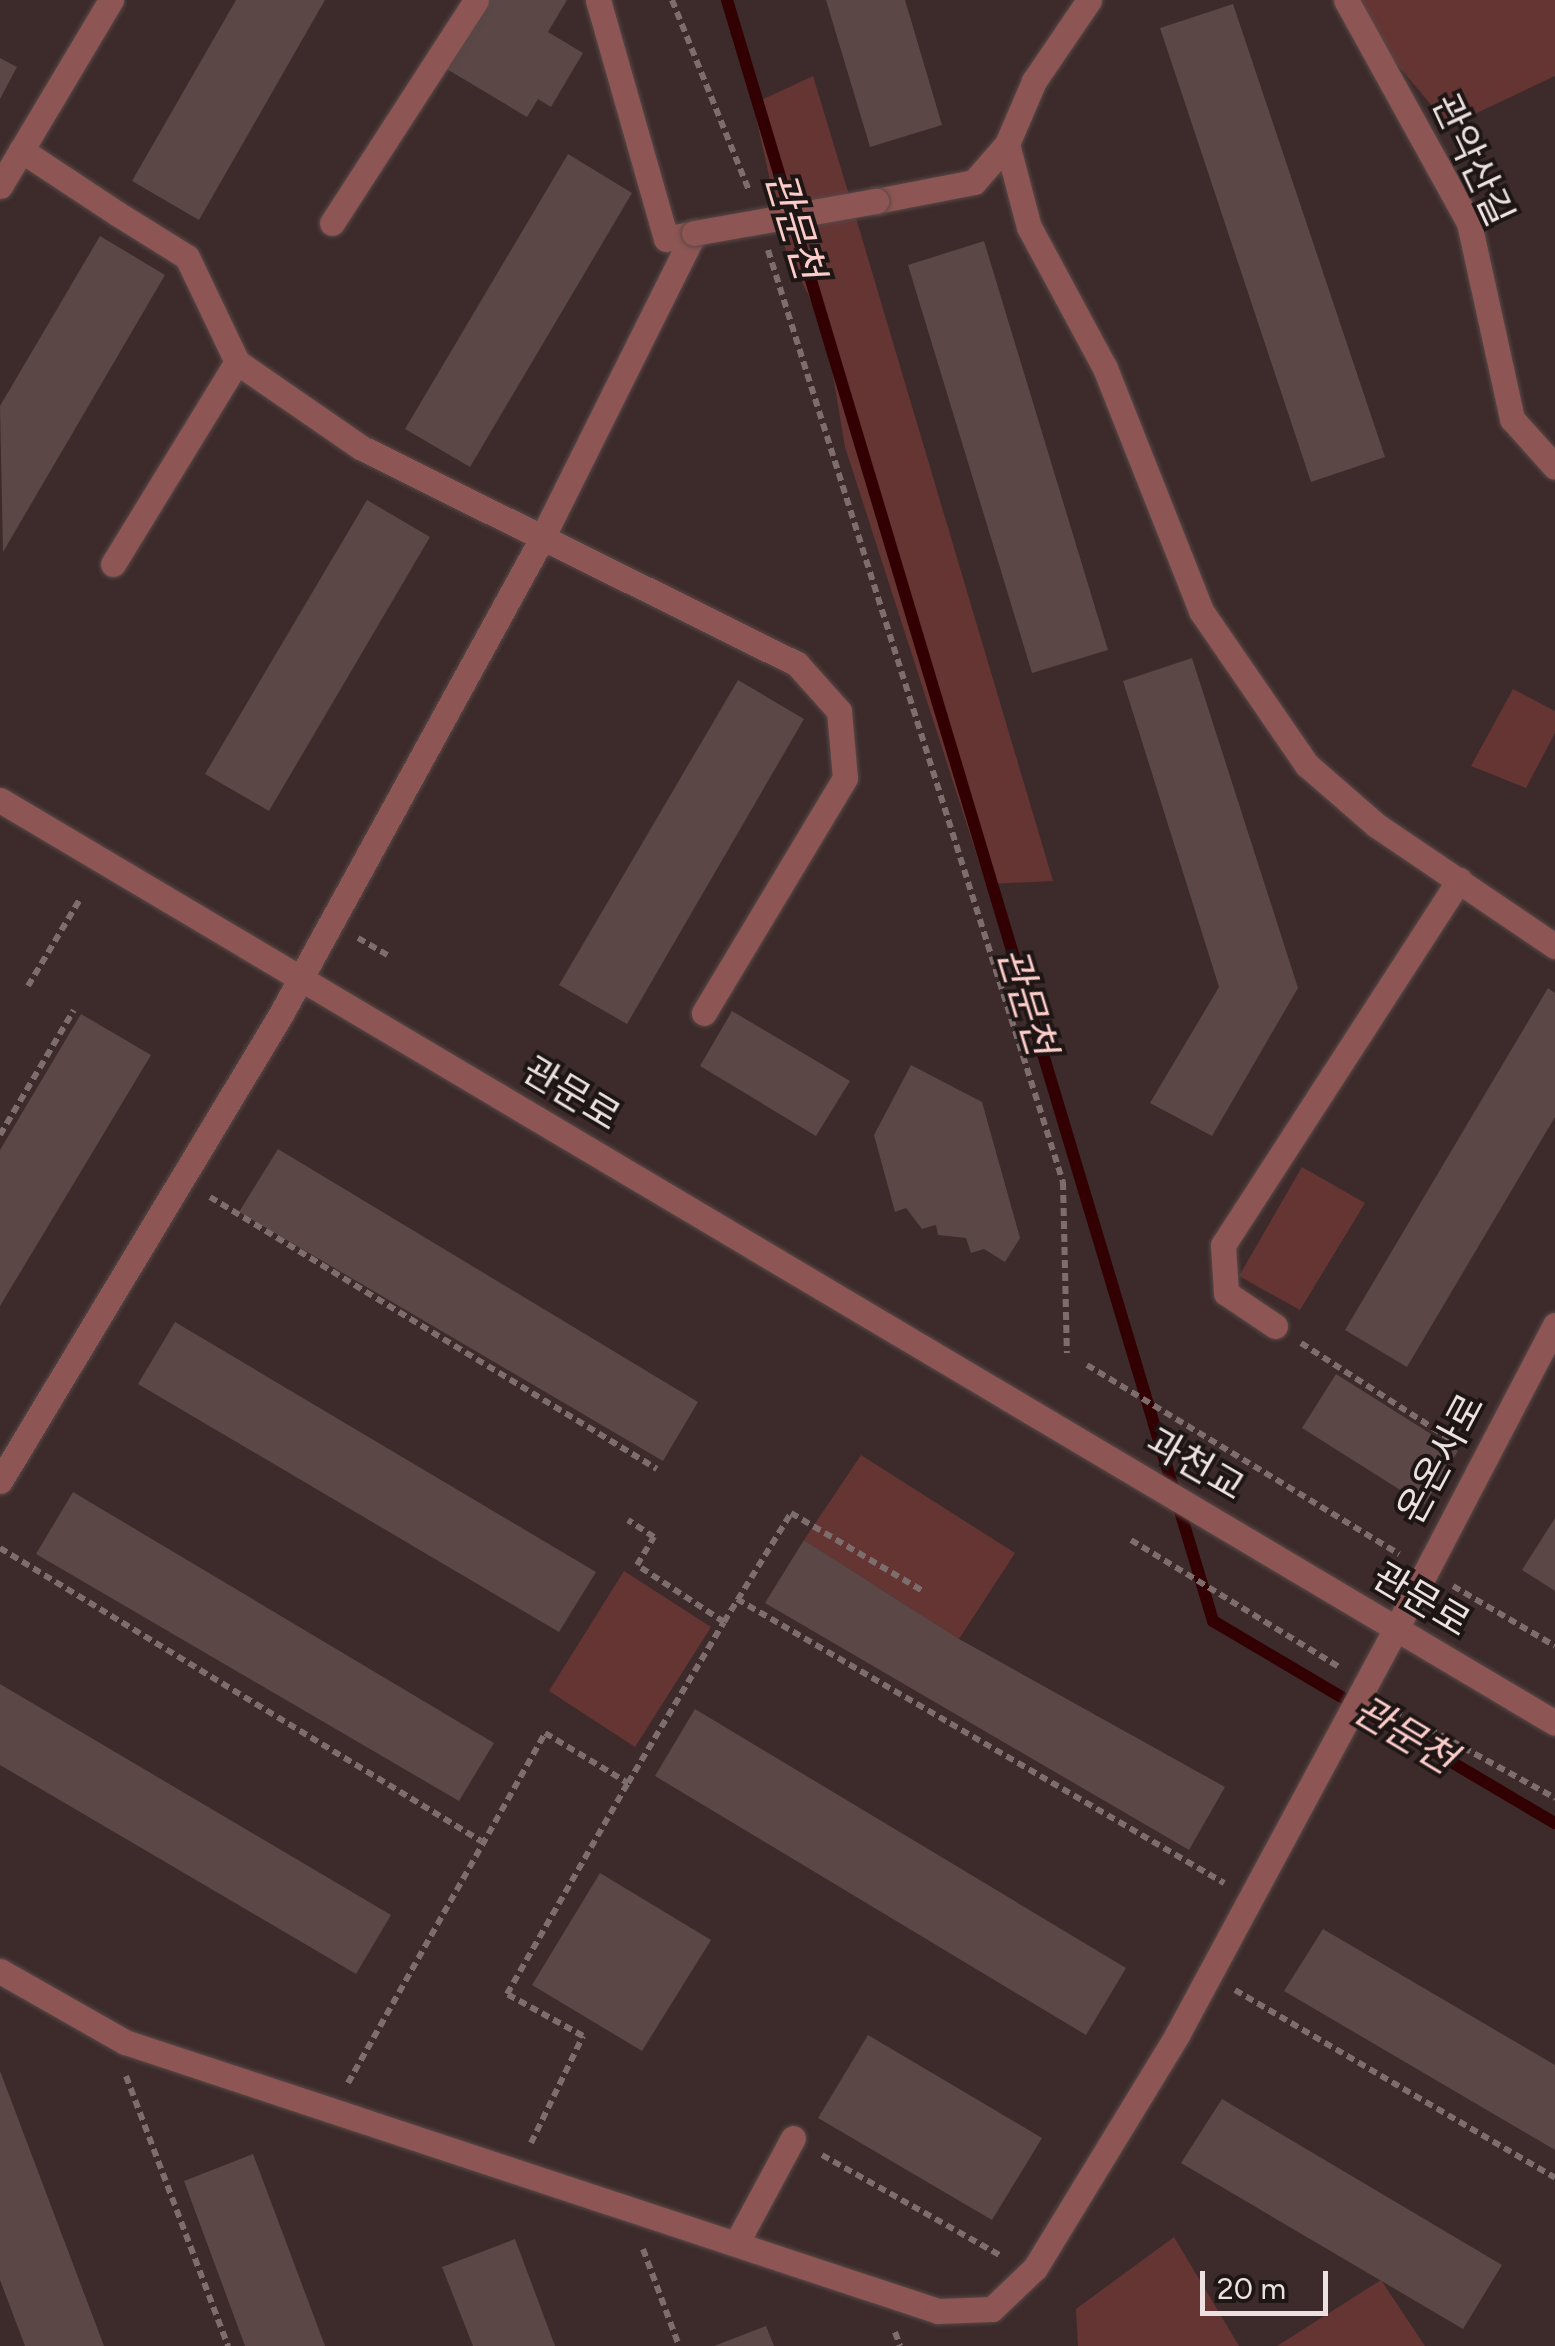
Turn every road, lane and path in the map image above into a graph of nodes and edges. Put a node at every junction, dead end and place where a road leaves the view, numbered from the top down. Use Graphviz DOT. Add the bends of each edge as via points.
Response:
graph roads {
  1 [pos="111,0"];
  2 [pos="476,0"];
  3 [pos="598,0"];
  4 [pos="672,0"];
  5 [pos="1089,0"];
  6 [pos="1346,0"];
  7 [pos="1007,144"];
  8 [pos="21,150"];
  9 [pos="0,186"];
  10 [pos="750,196"];
  11 [pos="332,223"];
  12 [pos="694,233"];
  13 [pos="763,234"];
  14 [pos="237,362"];
  15 [pos="1555,467"];
  16 [pos="541,540"];
  17 [pos="113,564"];
  18 [pos="0,800"];
  19 [pos="1459,880"];
  20 [pos="80,900"];
  21 [pos="1555,946"];
  22 [pos="298,975"];
  23 [pos="28,986"];
  24 [pos="74,1010"];
  25 [pos="704,1014"];
  26 [pos="0,1134"];
  27 [pos="200,1191"];
  28 [pos="1555,1325"];
  29 [pos="1275,1326"];
  30 [pos="1067,1353"];
  31 [pos="1087,1365"];
  32 [pos="1103,1455"];
  33 [pos="1481,1460"];
  34 [pos="657,1469"];
  35 [pos="0,1481"];
  36 [pos="628,1520"];
  37 [pos="1131,1540"];
  38 [pos="1249,1540"];
  39 [pos="0,1548"];
  40 [pos="1425,1570"];
  41 [pos="923,1591"];
  42 [pos="737,1599"];
  43 [pos="724,1622"];
  44 [pos="1396,1629"];
  45 [pos="1555,1646"];
  46 [pos="1347,1694"];
  47 [pos="1398,1705"];
  48 [pos="1555,1723"];
  49 [pos="628,1783"];
  50 [pos="1555,1798"];
  51 [pos="482,1841"];
  52 [pos="1238,1869"];
  53 [pos="1230,1886"];
  54 [pos="1220,1904"];
  55 [pos="0,1970"];
  56 [pos="1230,1987"];
  57 [pos="122,2065"];
  58 [pos="328,2080"];
  59 [pos="346,2086"];
  60 [pos="364,2092"];
  61 [pos="793,2138"];
  62 [pos="511,2140"];
  63 [pos="529,2146"];
  64 [pos="548,2152"];
  65 [pos="815,2170"];
  66 [pos="1555,2178"];
  67 [pos="637,2233"];
  68 [pos="737,2242"];
  69 [pos="1012,2262"];
  70 [pos="228,2346"];
  71 [pos="680,2346"];
  1 -- 8 [label="street"];
  2 -- 11 [label="street"];
  3 -- 12 [label="street" via="666,239"];
  4 -- 10 [label="path"];
  5 -- 7 [label="street" via="1034,82"];
  6 -- 15 [label="street, 관악산길" via="1469,223 1512,418"];
  7 -- 12 [label="street, bridge" via="974,182"];
  7 -- 19 [label="street" via="1029,227 1106,368 1201,611 1306,765"];
  8 -- 9 [label="street"];
  8 -- 14 [label="street" via="187,257"];
  12 -- 16 [label="street"];
  13 -- 30 [label="path" via="1063,1182"];
  14 -- 16 [label="street" via="360,447"];
  14 -- 17 [label="street"];
  16 -- 22 [label="street"];
  16 -- 25 [label="street" via="796,664 839,711 844,778"];
  18 -- 22 [label="street, 관문로"];
  19 -- 21 [label="street"];
  19 -- 29 [label="street" via="1223,1245 1226,1293"];
  20 -- 23 [label="path"];
  22 -- 32 [label="street, 관문로"];
  22 -- 35 [label="street"];
  24 -- 26 [label="path"];
  27 -- 34 [label="path"];
  28 -- 33 [label="street, 온온사로"];
  29 -- 33 [label="path"];
  31 -- 40 [label="path"];
  32 -- 38 [label="street, 과천교"];
  33 -- 40 [label="street, 온온사로"];
  36 -- 43 [label="path" via="654,1538 637,1565"];
  37 -- 46 [label="path" via="1345,1671"];
  38 -- 44 [label="street, 관문로"];
  39 -- 51 [label="path"];
  40 -- 44 [label="street, 온온사로"];
  40 -- 45 [label="path"];
  41 -- 42 [label="path" via="791,1514"];
  42 -- 43 [label="path"];
  42 -- 53 [label="path"];
  43 -- 49 [label="path"];
  44 -- 46 [label="street, 온온사로"];
  44 -- 48 [label="street, 관문로"];
  46 -- 68 [label="street, 온온사로" via="1294,1816 1177,2035 1017,2294 992,2309 938,2311"];
  47 -- 50 [label="path"];
  49 -- 51 [label="path" via="544,1733"];
  49 -- 63 [label="path" via="507,1994 582,2036"];
  51 -- 59 [label="path"];
  52 -- 53 [label="path"];
  53 -- 54 [label="path"];
  55 -- 68 [label="street, 온온사로" via="125,2042"];
  56 -- 66 [label="path"];
  57 -- 70 [label="path"];
  58 -- 59 [label="path"];
  59 -- 60 [label="path"];
  61 -- 68 [label="street"];
  62 -- 63 [label="path"];
  63 -- 64 [label="path"];
  65 -- 69 [label="path" via="822,2154"];
  67 -- 71 [label="path"];
}
